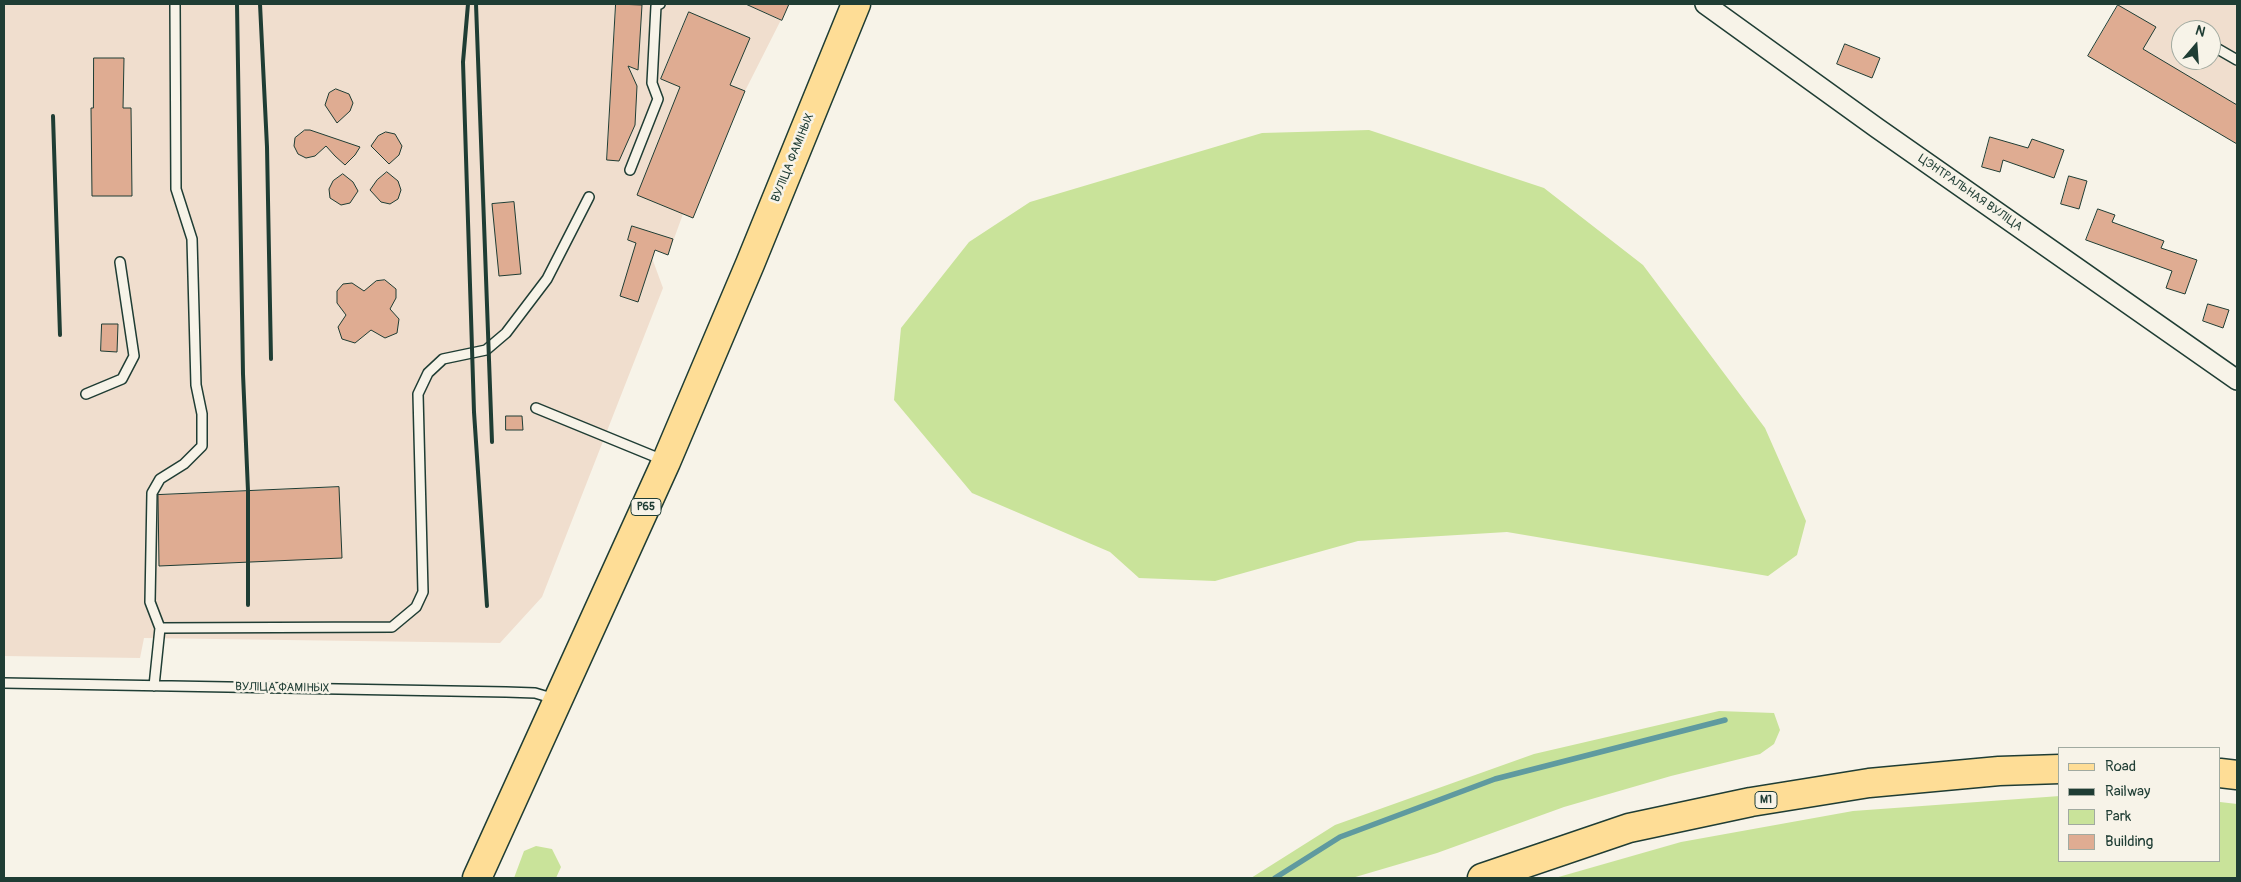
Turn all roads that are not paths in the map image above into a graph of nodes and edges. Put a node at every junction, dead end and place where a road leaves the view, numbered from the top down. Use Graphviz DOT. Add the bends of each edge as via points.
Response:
graph roads {
  1 [pos="175,4"];
  2 [pos="660,4"];
  3 [pos="856,4"];
  4 [pos="1705,4"];
  5 [pos="2221,51"];
  6 [pos="2237,60"];
  7 [pos="630,170"];
  8 [pos="589,197"];
  9 [pos="120,262"];
  10 [pos="2237,380"];
  11 [pos="86,394"];
  12 [pos="536,408"];
  13 [pos="666,462"];
  14 [pos="160,628"];
  15 [pos="4,683"];
  16 [pos="154,686"];
  17 [pos="559,700"];
  18 [pos="2058,769"];
  19 [pos="2221,773"];
  20 [pos="2237,774"];
  21 [pos="478,878"];
  22 [pos="1482,878"];
  1 -- 14 [label="lane" via="176,189 192,239 196,385 202,414 202,446 184,464 160,479 152,493 150,602"];
  2 -- 7 [label="lane" via="656,6 652,83 658,99"];
  3 -- 13 [label="main road, ВУЛІЦА ФАМІНЫХ / Р65"];
  4 -- 10 [label="street, ЦЭНТРАЛЬНАЯ ВУЛІЦА"];
  5 -- 6 [label="lane"];
  8 -- 14 [label="lane" via="547,279 506,333 486,350 443,359 428,373 418,394 423,592 408,616 392,627"];
  9 -- 11 [label="lane" via="134,356 122,379"];
  12 -- 13 [label="lane"];
  13 -- 17 [label="main road, Р65"];
  14 -- 16 [label="lane"];
  15 -- 16 [label="lane, ВУЛІЦА ФАМІНЫХ"];
  16 -- 17 [label="lane, ВУЛІЦА ФАМІНЫХ" via="535,693"];
  17 -- 21 [label="main road, Р65"];
  18 -- 22 [label="main road, М1" via="1869,783 1751,802 1629,828"];
  19 -- 20 [label="main road"];
}
